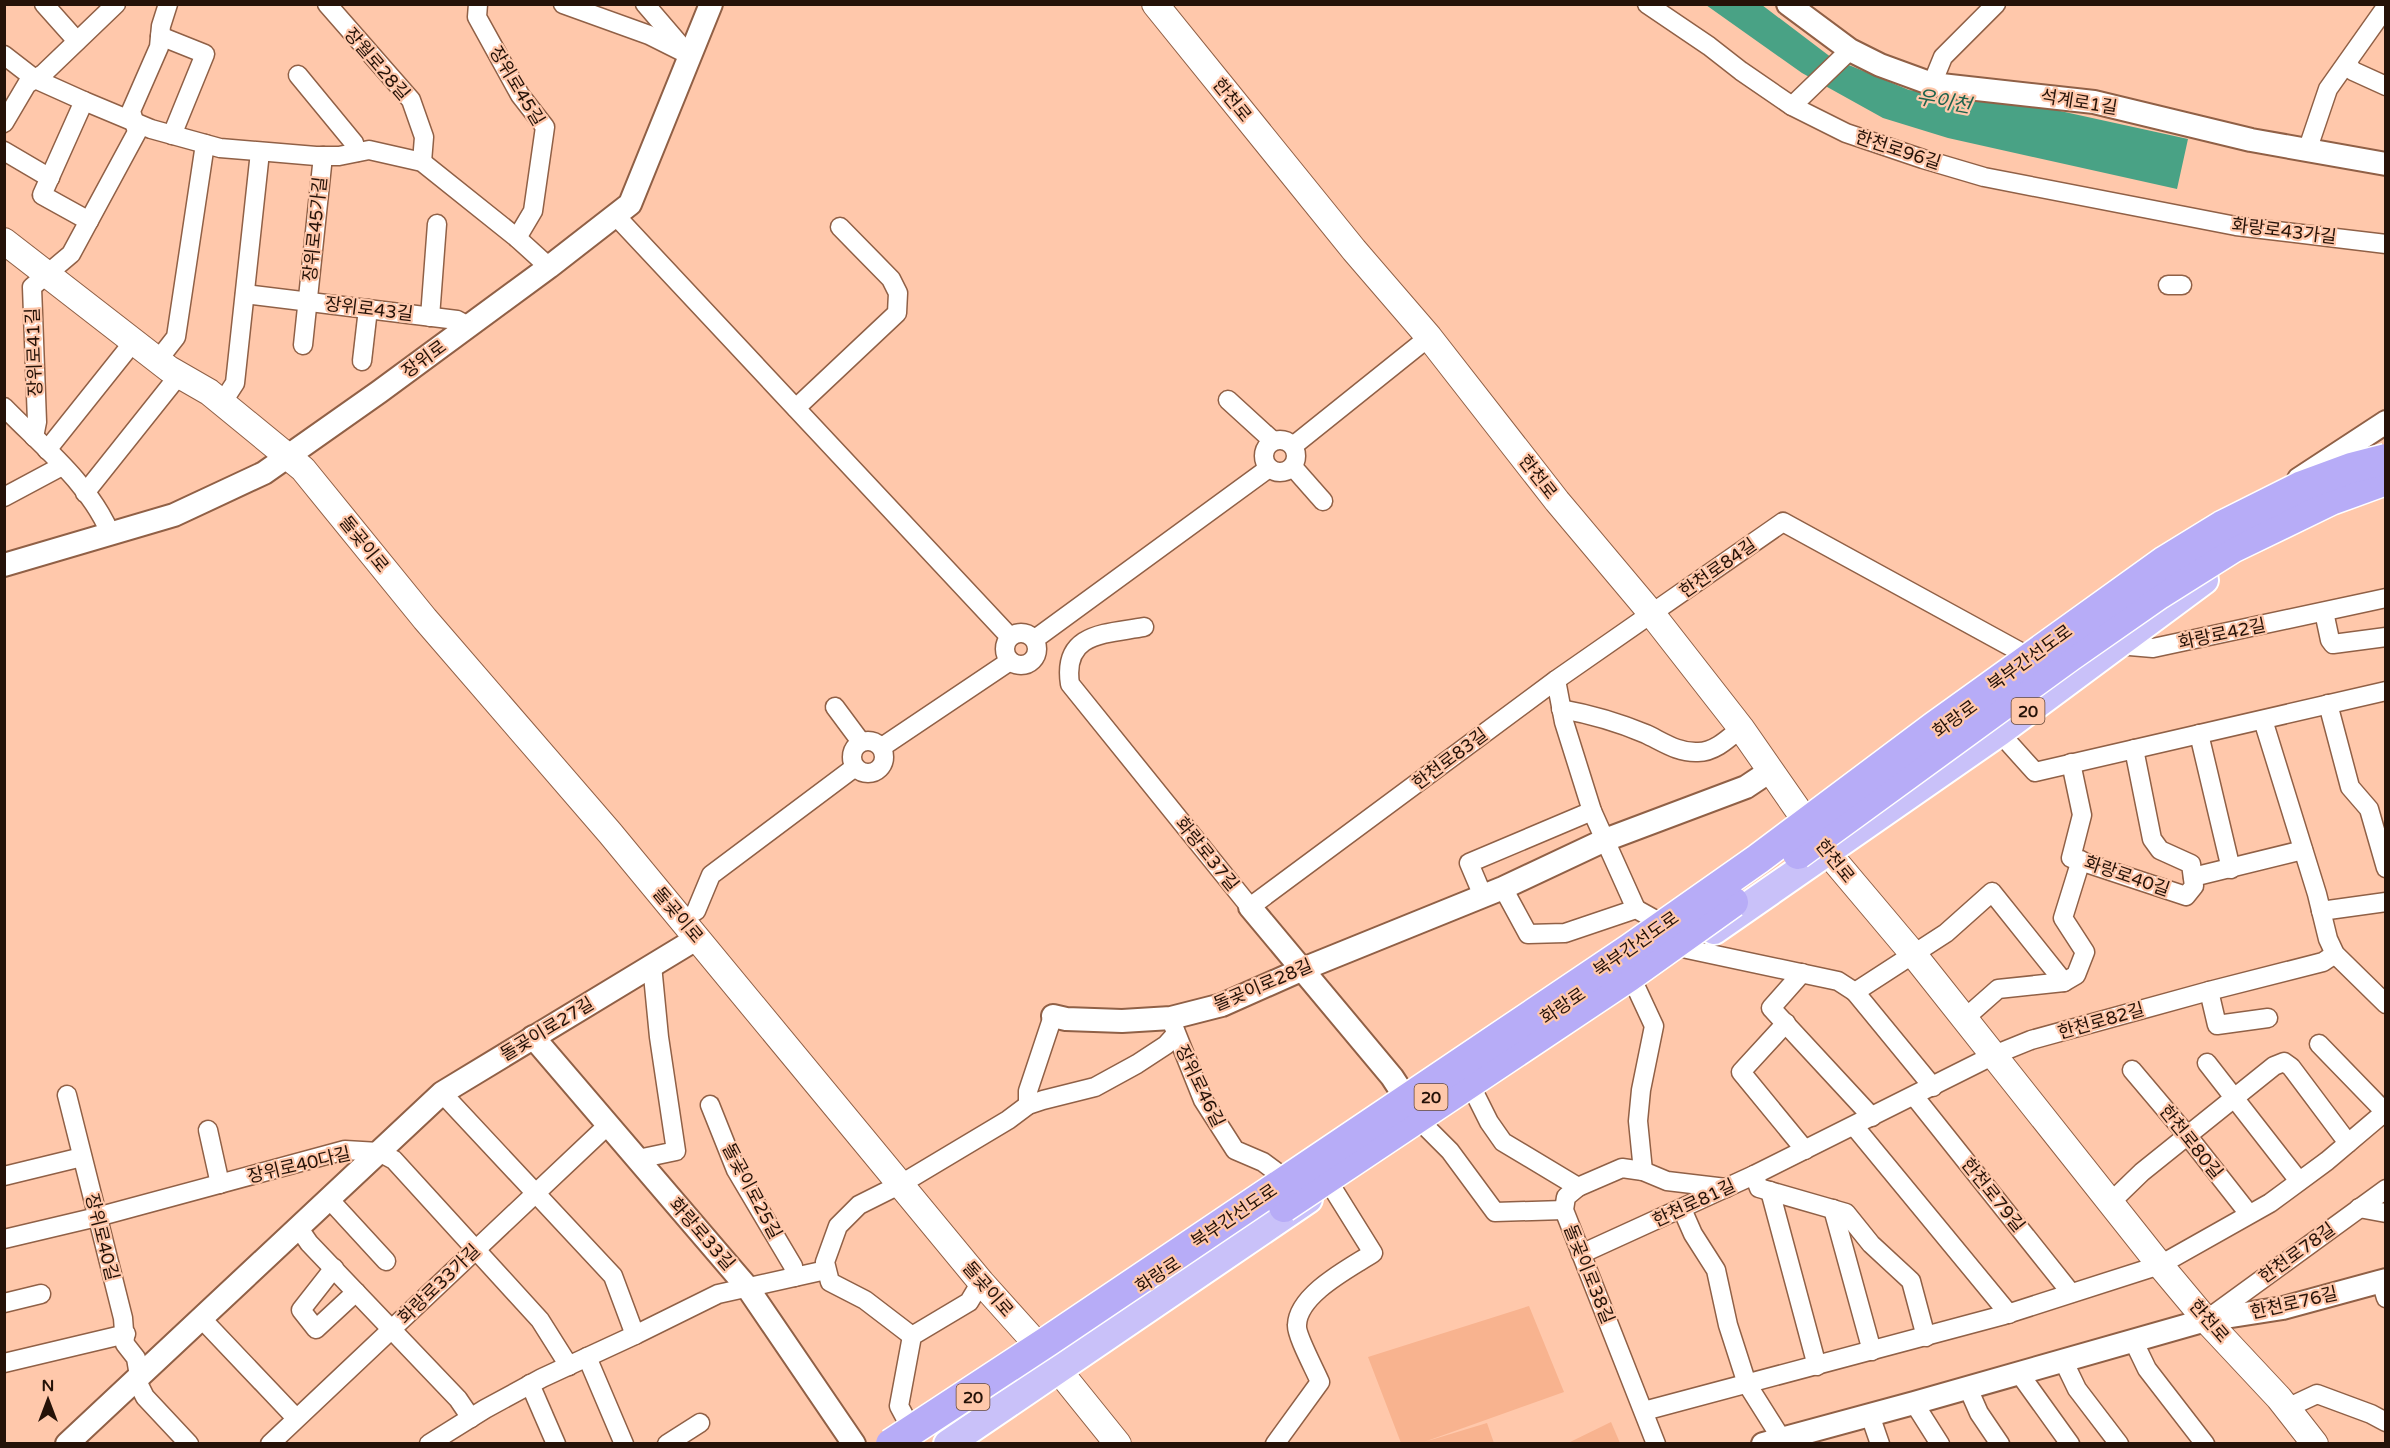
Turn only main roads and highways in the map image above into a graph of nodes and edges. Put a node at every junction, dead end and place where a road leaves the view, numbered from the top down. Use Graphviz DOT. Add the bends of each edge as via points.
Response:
graph roads {
  1 [pos="1155,4"];
  2 [pos="4,241"];
  3 [pos="2382,464"];
  4 [pos="1810,830"];
  5 [pos="1828,853"];
  6 [pos="1764,879"];
  7 [pos="1681,939"];
  8 [pos="1417,1115"];
  9 [pos="1050,1361"];
  10 [pos="1000,1395"];
  11 [pos="908,1442"];
  12 [pos="2309,1442"];
  13 [pos="948,1443"];
  14 [pos="1118,1443"];
  1 -- 4 [label="main road, 한천로" via="1652,614 1741,728"];
  2 -- 9 [label="main road, 돌곶이로" via="158,360 222,403 303,469 425,620 602,824"];
  3 -- 4 [label="main road, 화랑로 / 20" via="2192,550"];
  3 -- 5 [label="main road, 화랑로 / 20" via="2273,527 2118,645"];
  3 -- 11 [label="highway, 북부간선도로, bridge" via="2350,468 2302,486 2222,526 2165,561 1640,942 1058,1335"];
  4 -- 5 [label="main road, 한천로"];
  4 -- 6 [label="main road, 화랑로 / 20"];
  5 -- 6 [label="main road, 화랑로 / 20"];
  5 -- 12 [label="main road, 한천로" via="2160,1265 2287,1408"];
  6 -- 7 [label="main road, 화랑로 / 20"];
  7 -- 8 [label="main road, 화랑로 / 20"];
  7 -- 8 [label="main road, 화랑로 / 20" via="1634,983 1472,1088"];
  8 -- 9 [label="main road, 화랑로 / 20" via="1330,1184"];
  8 -- 9 [label="main road, 화랑로 / 20" via="1182,1259"];
  9 -- 10 [label="main road, 화랑로 / 20"];
  9 -- 14 [label="main road, 돌곶이로"];
  10 -- 11 [label="main road, 화랑로 / 20"];
  10 -- 13 [label="main road, 화랑로 / 20"];
}
